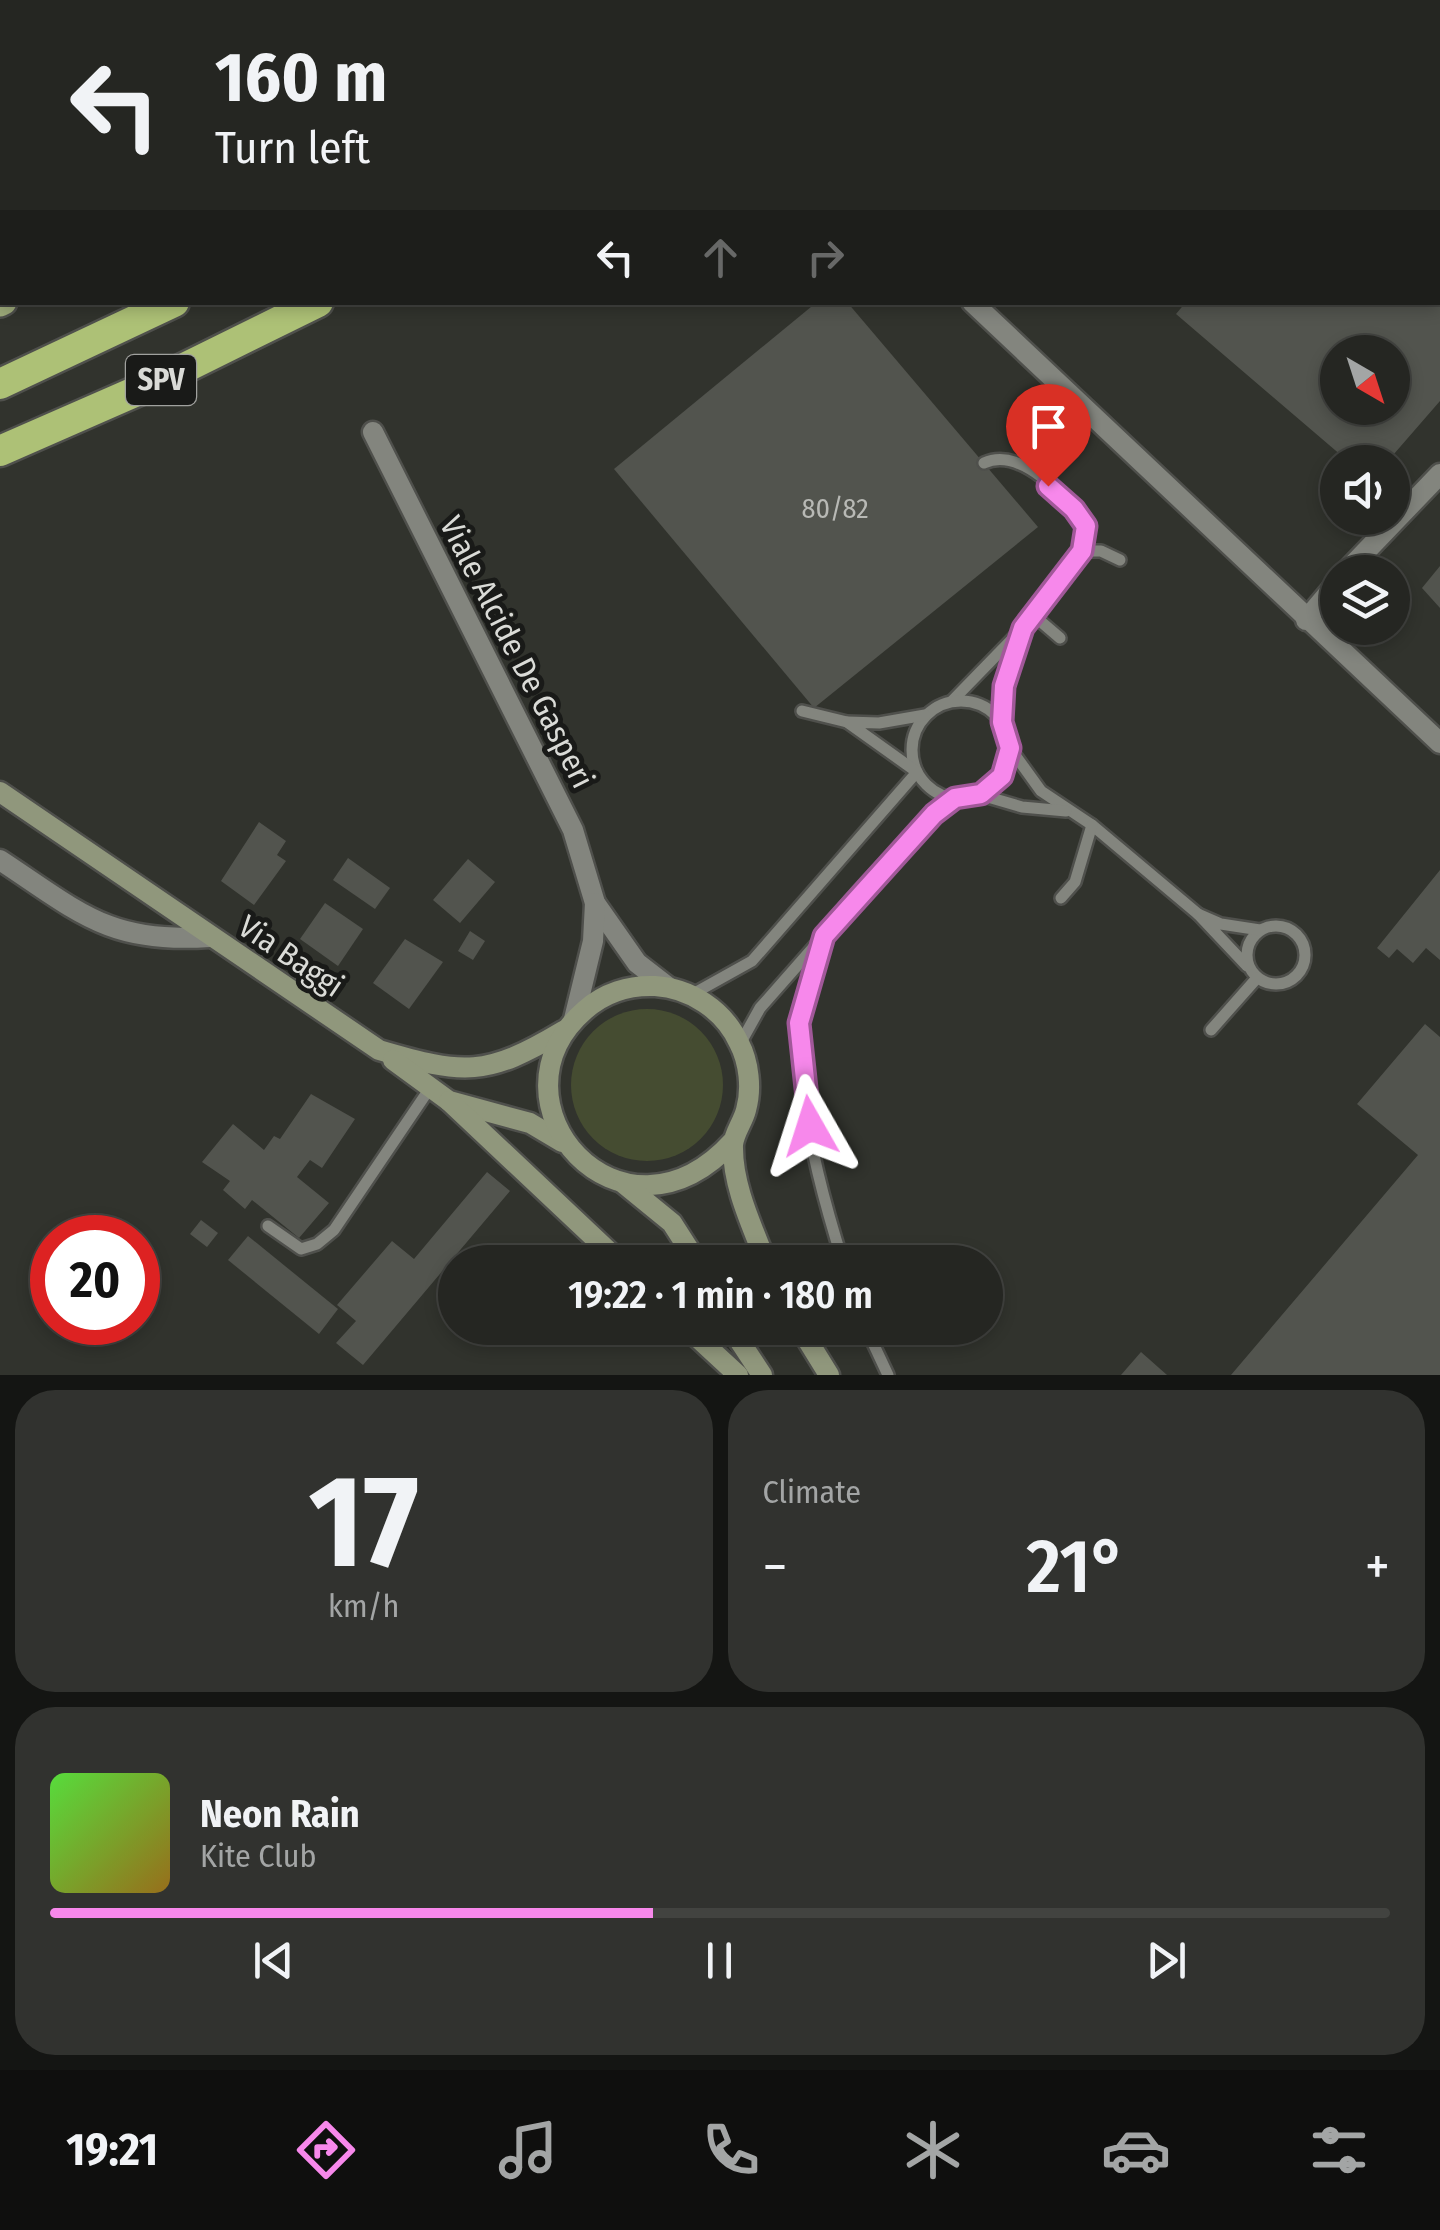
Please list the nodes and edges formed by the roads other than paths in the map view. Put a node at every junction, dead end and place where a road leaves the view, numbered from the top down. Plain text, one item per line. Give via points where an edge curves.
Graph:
1 (168, 305) edge
2 (312, 305) edge
3 (975, 305) edge
4 (0, 384) edge
5 (373, 432) dead end
6 (0, 452) edge
7 (984, 463) dead end
8 (1440, 474) edge
9 (1082, 551) junction
10 (1362, 555) edge
11 (1120, 560) dead end
12 (1320, 603) edge
13 (1032, 614) junction
14 (1306, 620) junction
15 (1023, 628) junction
16 (1060, 638) dead end
17 (952, 701) junction
18 (802, 711) dead end
19 (925, 714) junction
20 (847, 722) junction
21 (1002, 722) junction
22 (1440, 743) edge
23 (1010, 748) junction
24 (917, 772) junction
25 (3, 792) edge
26 (981, 794) junction
27 (955, 798) junction
28 (1066, 811) junction
29 (1092, 824) junction
30 (0, 860) edge
31 (1061, 898) dead end
32 (595, 904) junction
33 (1198, 914) junction
34 (1260, 930) junction
35 (824, 936) junction
36 (209, 937) junction
37 (1254, 974) junction
38 (668, 987) junction
39 (691, 994) junction
40 (570, 1025) junction
41 (1211, 1030) dead end
42 (740, 1044) junction
43 (379, 1050) junction
44 (430, 1088) junction
45 (448, 1101) junction
46 (733, 1140) junction
47 (568, 1146) junction
48 (623, 1183) junction
49 (268, 1226) dead end
50 (602, 1245) edge
51 (685, 1245) edge
52 (760, 1245) edge
53 (839, 1245) edge
54 (705, 1345) edge
55 (742, 1345) edge
56 (810, 1345) edge
57 (874, 1345) edge
58 (738, 1375) edge
59 (762, 1375) edge
60 (828, 1375) edge
61 (888, 1375) edge

1 - 4 highway, SPV
2 - 6 highway, SPV
3 - 14 street
5 - 32 street, Viale Alcide De Gasperi via 573,830
7 - 9 lane via 996,458 1022,464 1074,509 1086,526
8 - 10 street
9 - 11 lane
9 - 13 lane
12 - 14 street
13 - 15 lane
13 - 16 lane
14 - 22 street
15 - 17 lane
15 - 21 lane via 1004,686
17 - 19 lane
17 - 21 lane via 980,704
18 - 20 lane
19 - 20 lane
19 - 24 lane via 911,752
20 - 24 lane
21 - 23 lane
23 - 26 lane via 1002,776
23 - 28 lane via 1041,792
24 - 27 lane via 932,790
24 - 39 lane via 752,960
25 - 36 main road, Via Baggi
26 - 27 lane
26 - 28 lane
27 - 35 lane via 911,836
28 - 29 lane
29 - 31 lane via 1075,882
29 - 33 lane
30 - 36 street via 124,933 160,940
32 - 38 street, Viale Alcide De Gasperi via 637,963
32 - 40 street, Viale Alcide De Gasperi
33 - 34 lane
33 - 37 lane
34 - 37 lane via 1246,953
34 - 37 lane via 1289,929 1302,943 1304,960 1289,981 1272,984
35 - 42 lane via 760,1008
35 - 53 lane via 799,1023 810,1126
36 - 43 main road, Via Baggi
37 - 41 lane
38 - 39 main road, Viale Alcide De Gasperi
38 - 40 main road, Viale Alcide De Gasperi via 617,990
39 - 42 main road, Viale Alcide De Gasperi via 711,1007
40 - 43 main road, Via Baggi via 488,1068 442,1069
40 - 47 main road, Viale Alcide De Gasperi via 549,1076 549,1101
42 - 46 main road, Viale Alcide De Gasperi via 748,1093
43 - 44 main road
44 - 45 main road
44 - 49 lane via 334,1230 301,1249
45 - 47 main road via 530,1123
45 - 50 main road
46 - 48 main road via 685,1180
46 - 52 main road, Viale Alcide De Gasperi via 734,1171
47 - 48 main road via 593,1169
48 - 51 main road via 672,1224
54 - 58 main road
55 - 59 main road
56 - 60 main road
57 - 61 lane

